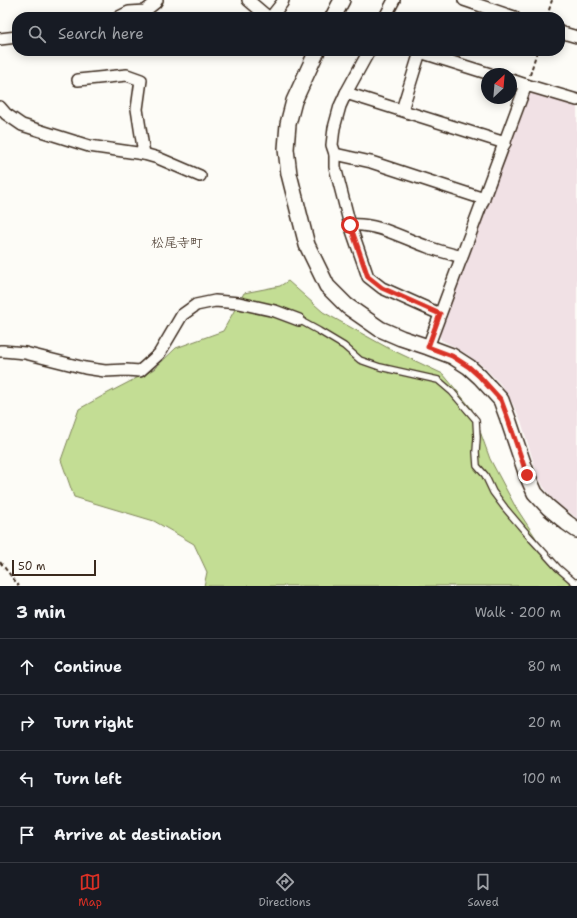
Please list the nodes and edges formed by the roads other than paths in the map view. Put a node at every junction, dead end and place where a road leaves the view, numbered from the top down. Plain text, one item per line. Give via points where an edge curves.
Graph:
1 (156, 0) edge
2 (248, 0) edge
3 (284, 0) edge
4 (342, 0) edge
5 (394, 0) edge
6 (464, 0) edge
7 (129, 12) edge
8 (262, 12) edge
9 (275, 12) edge
10 (336, 12) edge
11 (388, 12) edge
12 (499, 12) edge
13 (565, 33) edge
14 (577, 37) edge
15 (12, 38) edge
16 (0, 39) edge
17 (315, 56) edge
18 (365, 56) edge
19 (419, 56) edge
20 (433, 56) edge
21 (481, 71) edge
22 (78, 80) dead end
23 (517, 82) edge
24 (526, 85) junction
25 (346, 93) junction
26 (577, 100) edge
27 (0, 107) edge
28 (402, 110) junction
29 (505, 143) junction
30 (144, 154) junction
31 (334, 154) junction
32 (200, 176) dead end
33 (484, 199) junction
34 (350, 225) junction
35 (462, 257) junction
36 (440, 314) junction
37 (299, 320) joint
38 (428, 347) junction
39 (0, 351) edge
40 (577, 530) edge
41 (577, 582) edge

1 - 7 street via 145,11
2 - 8 street
3 - 9 street
4 - 10 street
5 - 11 street
6 - 12 street
13 - 14 street
15 - 16 street
17 - 38 street via 294,101 288,124 286,149 288,174 307,245 327,286 347,306 380,329
18 - 25 street
19 - 28 street
20 - 21 street
22 - 30 street via 127,75 141,80 137,109
23 - 24 street
24 - 26 street
24 - 29 street
25 - 28 street
25 - 31 street via 334,128
27 - 30 street via 22,125 89,146
28 - 29 street
29 - 33 street
30 - 32 street
31 - 33 street via 371,162
31 - 34 street
33 - 35 street
34 - 35 street via 359,224 382,229 429,248
34 - 36 street via 368,277 382,288
35 - 36 street
36 - 38 street
37 - 39 street via 275,311 238,303 215,301 196,305 182,315 159,354 140,371 105,371 25,353
37 - 41 lane via 344,346 360,360 386,369 438,380 452,392 476,420 477,466 485,475 493,492 558,568
38 - 40 street via 452,356 469,367 501,400 527,475 536,493 548,507

